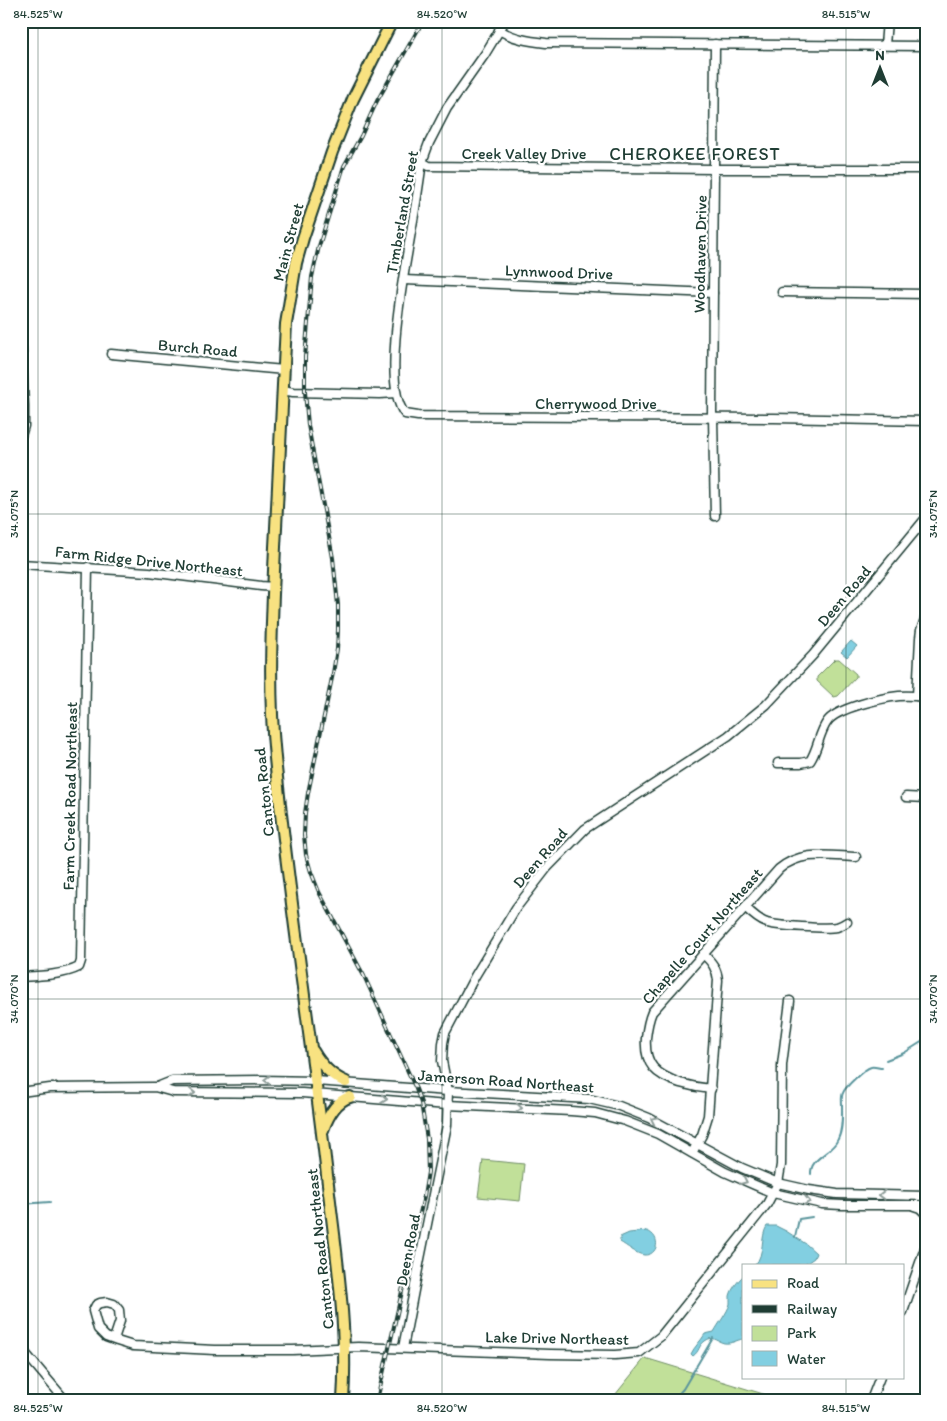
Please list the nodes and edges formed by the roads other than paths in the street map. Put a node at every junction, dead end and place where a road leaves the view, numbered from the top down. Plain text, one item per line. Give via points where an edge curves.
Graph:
1 (392, 21) edge
2 (505, 21) edge
3 (887, 21) edge
4 (499, 30) junction
5 (715, 44) junction
6 (885, 45) junction
7 (926, 46) edge
8 (422, 162) junction
9 (714, 169) junction
10 (926, 169) edge
11 (404, 280) junction
12 (713, 292) junction
13 (782, 292) dead end
14 (926, 294) edge
15 (21, 333) edge
16 (111, 354) dead end
17 (284, 370) junction
18 (283, 390) junction
19 (396, 393) junction
20 (418, 416) joint
21 (713, 418) junction
22 (926, 421) edge
23 (21, 436) edge
24 (278, 485) joint
25 (715, 516) dead end
26 (926, 518) edge
27 (21, 564) edge
28 (88, 567) junction
29 (274, 587) junction
30 (926, 616) edge
31 (917, 696) junction
32 (926, 697) edge
33 (778, 763) dead end
34 (906, 797) dead end
35 (926, 798) edge
36 (856, 857) dead end
37 (745, 907) junction
38 (847, 922) dead end
39 (703, 954) junction
40 (21, 977) edge
41 (790, 1001) dead end
42 (312, 1049) junction
43 (316, 1081) junction
44 (346, 1082) junction
45 (157, 1087) junction
46 (711, 1089) junction
47 (448, 1091) junction
48 (21, 1092) edge
49 (318, 1094) junction
50 (350, 1097) junction
51 (447, 1105) junction
52 (322, 1133) junction
53 (697, 1143) junction
54 (692, 1153) junction
55 (778, 1183) junction
56 (773, 1194) junction
57 (926, 1196) edge
58 (926, 1204) edge
59 (912, 1205) junction
60 (926, 1214) edge
61 (926, 1245) edge
62 (904, 1309) edge
63 (112, 1340) junction
64 (345, 1347) junction
65 (21, 1348) edge
66 (403, 1348) junction
67 (880, 1378) edge
68 (65, 1400) edge
69 (343, 1400) edge
70 (871, 1400) edge

1 - 17 main road, Main Street via 339,132 303,238 291,288
2 - 4 street, Timberland Street
3 - 6 street
4 - 5 street via 520,39 546,43
4 - 8 street, Timberland Street via 447,108
5 - 6 street
5 - 9 street, Woodhaven Drive
6 - 7 street
8 - 9 street, Creek Valley Drive via 429,166
8 - 11 street, Timberland Street
9 - 10 street, Creek Valley Drive
9 - 12 street, Woodhaven Drive
11 - 12 street, Lynnwood Drive
11 - 19 street, Timberland Street via 395,356
12 - 21 street, Woodhaven Drive
13 - 14 street
15 - 23 street via 24,406
16 - 17 street, Burch Road
17 - 18 main road, Main Street
18 - 19 street
18 - 24 main road, Main Street
19 - 20 street, Timberland Street via 405,414
20 - 21 street, Cherrywood Drive
21 - 22 street, Cherrywood Drive
21 - 25 street, Woodhaven Drive
24 - 29 main road, Canton Road
26 - 47 street, Deen Road via 812,656 766,705 728,736 584,829 546,868 516,908 445,1033 442,1061
27 - 28 street, Farm Ridge Drive Northeast
28 - 29 street, Farm Ridge Drive Northeast
28 - 40 street, Farm Creek Road Northeast via 81,961 74,970
29 - 42 main road, Canton Road via 270,669 272,713 286,857
30 - 31 street via 921,630
31 - 32 street
31 - 33 street via 883,699 841,711 826,723 810,761
34 - 35 street
36 - 37 street, Chapelle Court Northeast via 810,856 793,860 779,869
37 - 38 street via 760,919 776,924 830,928
37 - 39 street, Chapelle Court Northeast
39 - 46 street via 713,964 718,980
39 - 46 street, Chapelle Court Northeast via 652,1012 646,1046 648,1061 662,1076
41 - 55 street, Lake Drive Northeast via 782,1065
42 - 43 main road, Canton Road
42 - 44 main road via 326,1069
43 - 44 street, Jamerson Road Northeast
43 -> 45 street, Jamerson Road Northeast via 172,1081
43 - 49 main road, Canton Road
44 - 47 street, Jamerson Road Northeast
45 - 48 street, Jamerson Road Northeast via 50,1088
45 -> 49 street, Jamerson Road Northeast via 173,1092
46 - 53 street via 706,1126
47 - 51 street, Deen Road
53 -> 47 street, Jamerson Road Northeast via 650,1118 598,1101
49 - 50 street, Jamerson Road Northeast
49 - 52 main road, Canton Road Northeast
50 -> 51 street, Jamerson Road Northeast
50 - 52 main road via 332,1111
51 -> 54 street, Jamerson Road Northeast via 595,1113 646,1129
51 - 66 street, Deen Road via 447,1125
52 - 64 main road, Canton Road Northeast
53 - 54 street
53 - 55 street, Jamerson Road Northeast via 753,1174
54 -> 56 street, Jamerson Road Northeast
55 - 56 street, Lake Drive Northeast
57 -> 55 street, Jamerson Road Northeast via 837,1194
56 -> 59 street, Jamerson Road Northeast via 842,1206
56 - 66 street, Lake Drive Northeast via 661,1336 639,1353 550,1354
58 - 59 street, Jamerson Road Northeast
59 - 60 street
61 - 62 street
63 - 63 street via 120,1321 119,1310 114,1304 100,1303 94,1311 98,1329
63 - 64 street, Lake Drive Northeast via 133,1346 215,1350
64 - 66 street, Lake Drive Northeast
64 - 69 main road, Canton Road Northeast
65 - 68 street
67 - 70 street

